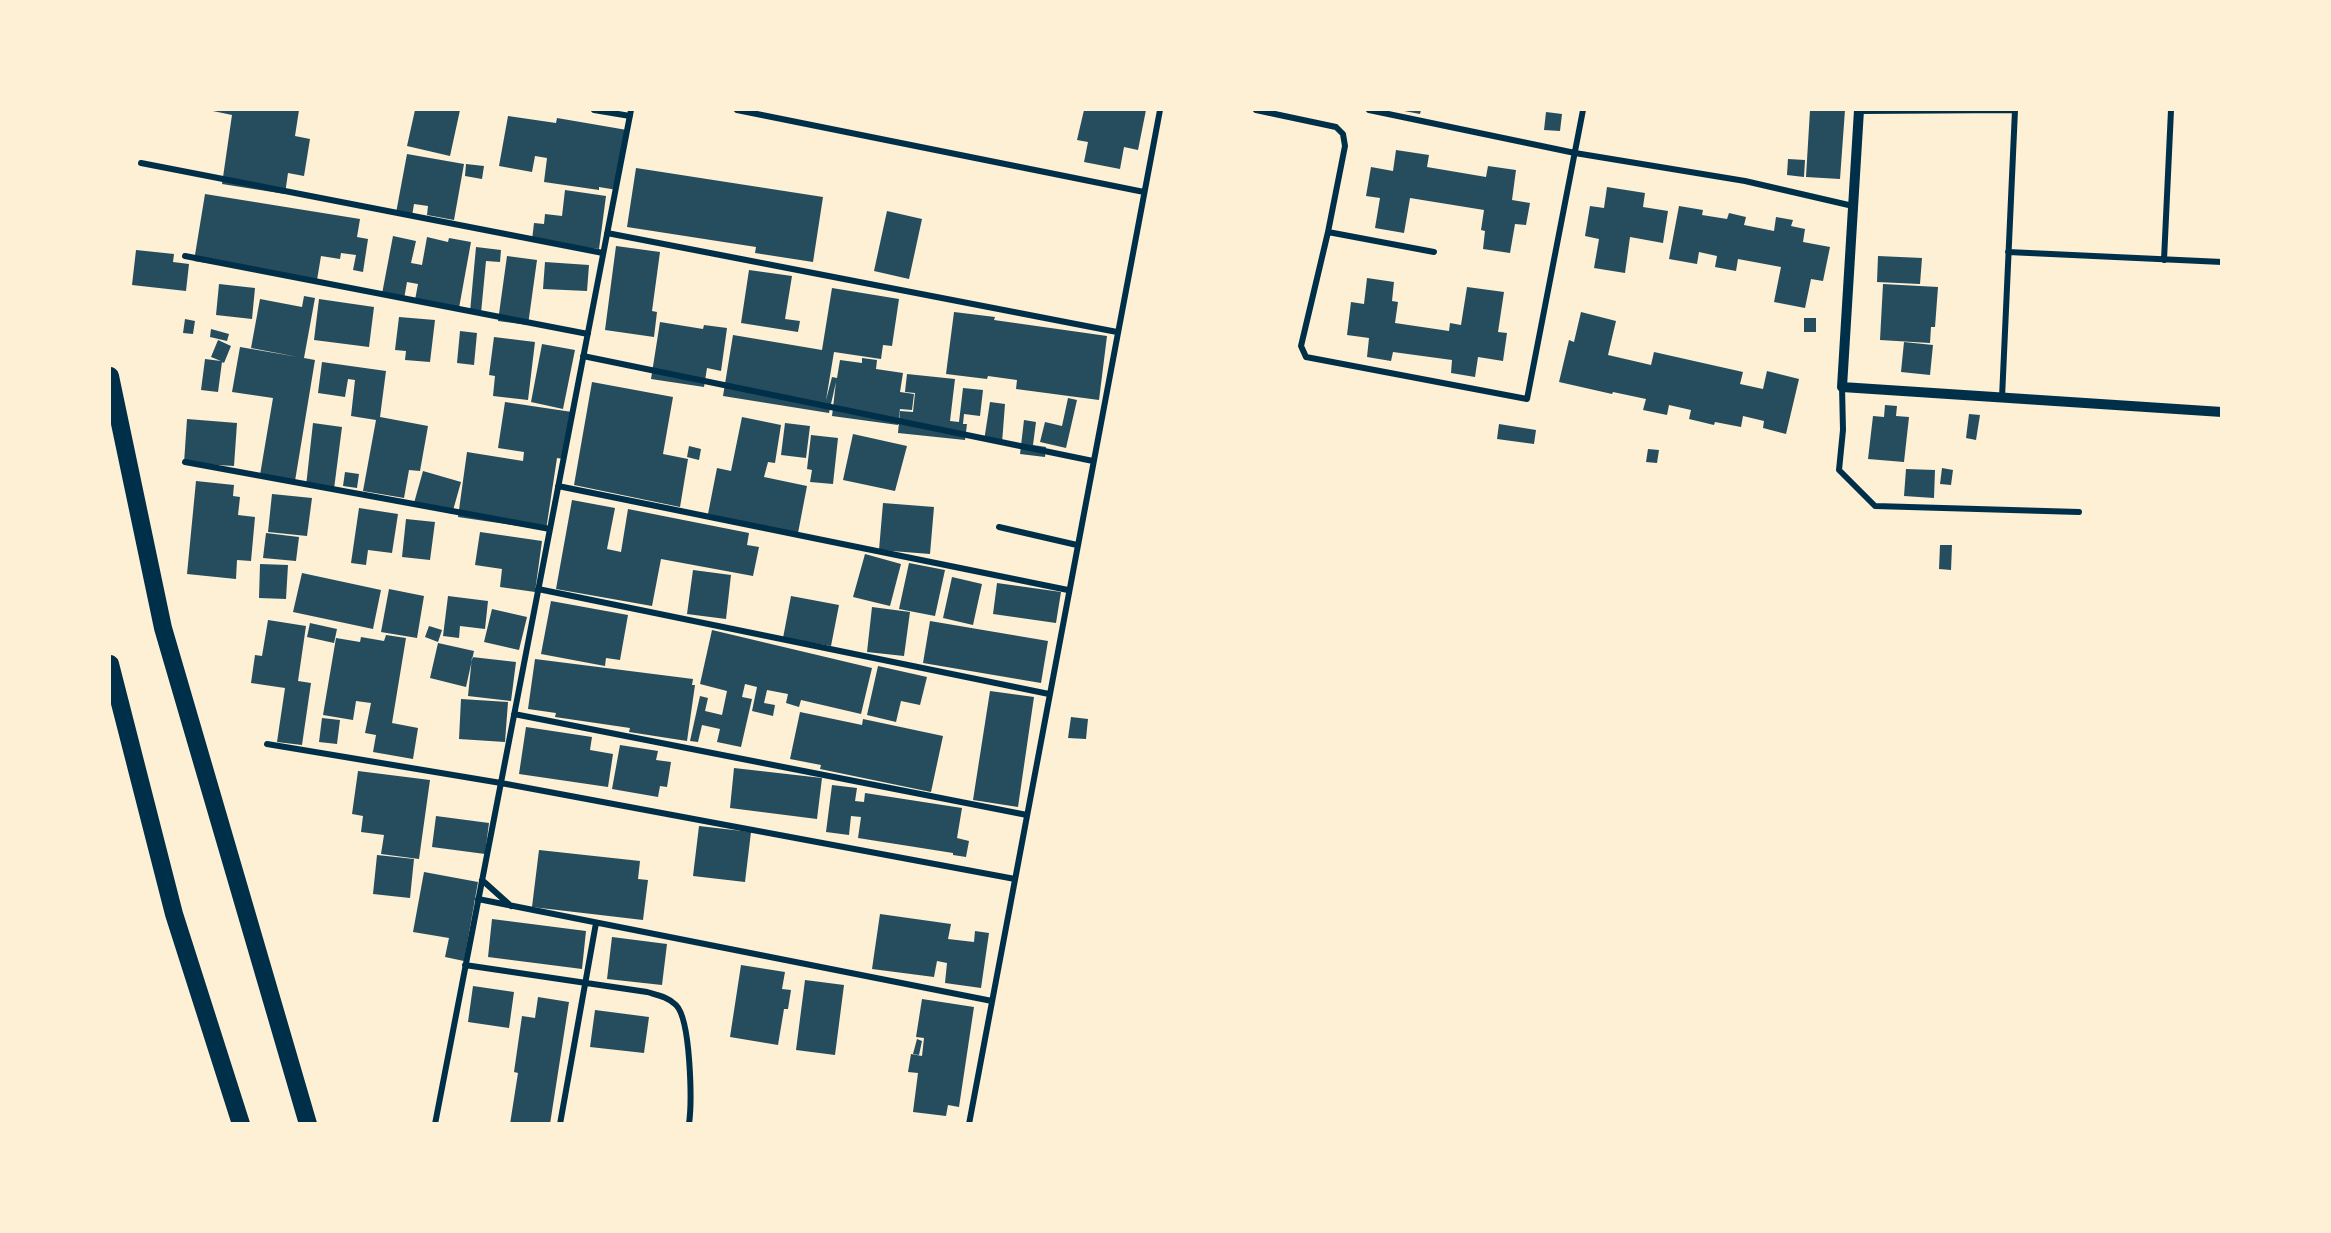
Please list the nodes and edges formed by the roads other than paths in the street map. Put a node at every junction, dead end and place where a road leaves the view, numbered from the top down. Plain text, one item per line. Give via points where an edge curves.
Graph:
1 (594, 110) edge
2 (736, 110) edge
3 (1160, 110) edge
4 (1256, 110) edge
5 (1369, 110) edge
6 (1583, 110) edge
7 (1859, 110) edge
8 (2015, 110) edge
9 (2171, 110) edge
10 (630, 113) edge
11 (1575, 153) junction
12 (141, 163) dead end
13 (1144, 192) junction
14 (1853, 206) junction
15 (1328, 232) junction
16 (607, 233) junction
17 (1434, 252) dead end
18 (2008, 252) junction
19 (603, 253) junction
20 (185, 256) dead end
21 (2164, 260) junction
22 (2222, 262) edge
23 (1117, 332) junction
24 (588, 334) junction
25 (583, 356) junction
26 (110, 376) edge
27 (1842, 387) junction
28 (2002, 398) junction
29 (2222, 412) edge
30 (1093, 461) junction
31 (185, 462) dead end
32 (558, 486) junction
33 (2079, 512) dead end
34 (999, 527) dead end
35 (550, 529) junction
36 (1077, 545) junction
37 (538, 589) junction
38 (1068, 590) junction
39 (110, 664) edge
40 (1049, 694) junction
41 (514, 714) junction
42 (267, 744) dead end
43 (501, 783) junction
44 (1027, 815) junction
45 (1015, 879) junction
46 (482, 880) junction
47 (478, 900) junction
48 (511, 906) junction
49 (596, 923) junction
50 (465, 965) junction
51 (585, 983) junction
52 (992, 1001) junction
53 (241, 1124) edge
54 (308, 1124) edge
55 (435, 1124) edge
56 (560, 1124) edge
57 (689, 1124) edge
58 (969, 1124) edge

1 - 10 street
2 - 13 street
3 - 13 street
4 - 15 street via 1336,127 1343,134 1345,146
5 - 11 street
6 - 11 street
7 - 8 street
7 - 14 street
8 - 18 street
9 - 21 street
10 - 16 street
11 - 14 street via 1744,181
11 - 15 street via 1527,399 1306,357 1301,346
12 - 19 street
13 - 23 street
14 - 27 street
15 - 17 street
16 - 19 street
16 - 23 street
18 - 21 street
18 - 28 street
19 - 24 street
20 - 24 street
21 - 22 street
23 - 30 street
24 - 25 street
25 - 30 street
25 - 32 street
26 - 54 highway via 163,628
27 - 28 street
27 - 33 street via 1839,470 1875,506
28 - 29 street
30 - 36 street
31 - 35 street
32 - 35 street
32 - 38 street
34 - 36 street
35 - 37 street
36 - 38 street
37 - 40 street
37 - 41 street
38 - 40 street
39 - 53 highway via 174,915
40 - 44 street
41 - 43 street
41 - 44 street
42 - 43 street
43 - 45 street
43 - 46 street
44 - 45 street
45 - 52 street
46 - 47 street
46 - 48 street
47 - 48 street
47 - 50 street
48 - 49 street
49 - 51 street
49 - 52 street
50 - 51 street
50 - 55 street
51 - 56 street
51 - 57 street via 647,992 668,998 678,1006 685,1024
52 - 58 street

